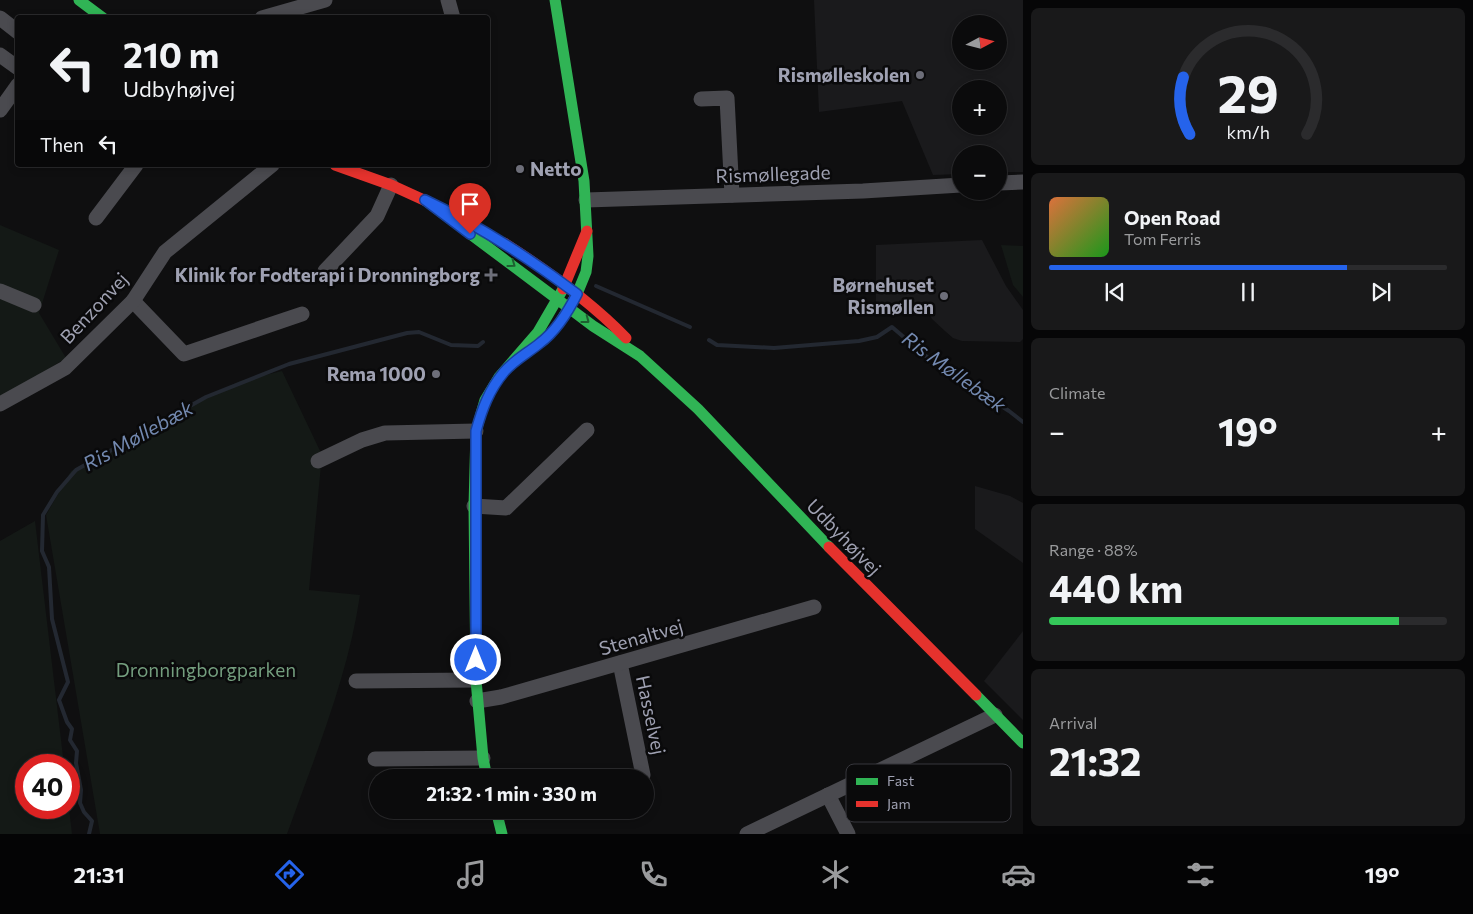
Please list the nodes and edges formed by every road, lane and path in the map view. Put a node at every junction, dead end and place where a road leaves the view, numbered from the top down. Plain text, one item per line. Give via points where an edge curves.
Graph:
1 (79, 0) edge
2 (325, 0) edge
3 (448, 0) edge
4 (555, 0) edge
5 (99, 15) edge
6 (272, 15) edge
7 (452, 15) edge
8 (0, 18) edge
9 (15, 30) edge
10 (0, 55) edge
11 (15, 66) edge
12 (15, 89) edge
13 (701, 99) dead end
14 (0, 110) edge
15 (134, 167) edge
16 (270, 167) edge
17 (342, 167) edge
18 (1023, 182) edge
19 (1007, 183) edge
20 (391, 185) junction
21 (952, 185) edge
22 (732, 196) junction
23 (425, 200) junction
24 (586, 200) junction
25 (96, 218) dead end
26 (587, 231) junction
27 (325, 272) dead end
28 (565, 285) junction
29 (0, 292) edge
30 (577, 294) junction
31 (558, 299) junction
32 (133, 301) junction
33 (34, 305) dead end
34 (569, 308) junction
35 (302, 314) dead end
36 (640, 356) junction
37 (512, 362) junction
38 (0, 404) edge
39 (587, 430) dead end
40 (476, 431) junction
41 (318, 460) dead end
42 (474, 506) junction
43 (814, 607) dead end
44 (620, 664) junction
45 (476, 680) junction
46 (356, 681) dead end
47 (477, 701) junction
48 (995, 715) junction
49 (1023, 743) edge
50 (482, 758) junction
51 (375, 759) dead end
52 (893, 764) edge
53 (485, 769) edge
54 (642, 769) edge
55 (846, 786) edge
56 (828, 795) junction
57 (498, 819) edge
58 (502, 834) edge
59 (747, 834) edge
60 (848, 834) edge

1 - 5 street
2 - 6 street
3 - 7 street
4 - 24 street
8 - 9 street
10 - 11 street
12 - 14 street
13 - 22 street via 727,98
15 - 25 street
16 - 32 street, Benzonvej via 165,252
17 - 20 street, Udbyhøjvej
18 - 19 street
20 - 23 street, Udbyhøjvej
20 - 27 street via 377,216
21 - 22 street, Rismøllegade
22 - 24 street, Rismøllegade
23 - 28 street, Udbyhøjvej via 477,226
23 -> 31 street, Udbyhøjvej
24 - 26 street
26 - 28 street
26 - 30 street via 586,272
28 - 30 street, Udbyhøjvej
28 - 31 street
29 - 33 street
30 - 34 street
30 - 36 street, Udbyhøjvej via 618,328
31 - 34 street, Udbyhøjvej
31 - 37 street via 538,332
32 - 35 street via 184,354
32 - 38 street, Benzonvej via 65,368
34 -> 36 street, Udbyhøjvej
34 - 37 street via 541,343
36 - 48 street, Udbyhøjvej via 698,409
37 - 40 street via 485,400
39 - 42 street via 506,508
40 - 41 street via 385,433
40 - 42 street
42 - 45 street
43 - 44 street, Stenaltvej
44 - 47 street, Stenaltvej
44 - 54 street, Hasselvej
45 - 46 street
45 - 47 street
47 - 50 street
48 - 49 street, Udbyhøjvej
48 - 52 street
50 - 51 street
50 - 53 street
55 - 56 street
56 - 59 street
56 - 60 street
57 - 58 street

